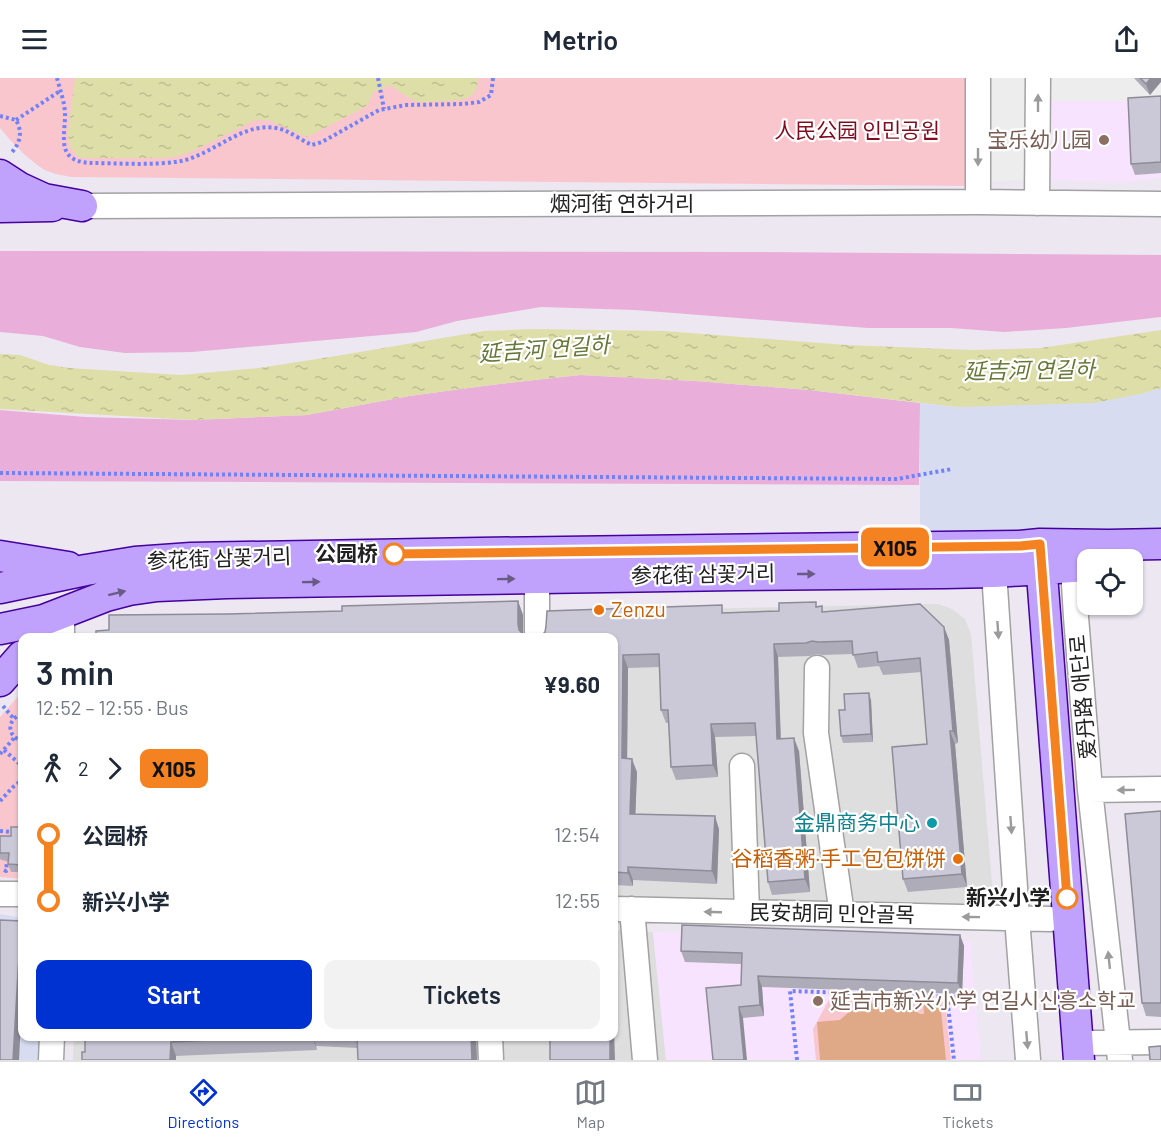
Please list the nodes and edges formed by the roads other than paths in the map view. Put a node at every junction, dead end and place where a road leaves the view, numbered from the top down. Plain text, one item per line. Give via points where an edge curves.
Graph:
1 (978, 78) edge
2 (1038, 78) edge
3 (5, 164) edge
4 (978, 202) junction
5 (1038, 203) junction
6 (1161, 204) edge
7 (82, 206) junction
8 (0, 207) edge
9 (1161, 544) edge
10 (0, 556) edge
11 (1023, 560) junction
12 (1161, 563) edge
13 (1143, 564) edge
14 (1077, 567) edge
15 (86, 570) junction
16 (537, 578) junction
17 (0, 588) edge
18 (1077, 604) edge
19 (62, 625) edge
20 (0, 629) edge
21 (48, 633) edge
22 (537, 633) edge
23 (18, 663) edge
24 (817, 668) dead end
25 (1, 694) edge
26 (742, 766) dead end
27 (1161, 789) edge
28 (1090, 790) junction
29 (0, 894) edge
30 (18, 894) edge
31 (623, 909) edge
32 (747, 912) junction
33 (842, 915) junction
34 (1017, 918) junction
35 (1050, 919) junction
36 (52, 1041) edge
37 (490, 1041) edge
38 (1161, 1042) edge
39 (1119, 1051) edge
40 (1072, 1054) edge
41 (51, 1060) edge
42 (491, 1060) edge
43 (645, 1060) edge
44 (1028, 1060) edge

1 -> 4 street
5 -> 2 street
3 - 7 main road via 20,188 44,199
4 - 5 street, 烟河街 연하거리
4 - 7 street, 烟河街 연하거리
5 - 6 street, 烟河街 연하거리
7 - 8 main road
9 - 11 main road, 参花街 삼꽃거리 via 1108,545
10 - 15 main road
11 - 14 main road, 参花街 삼꽃거리
11 - 15 main road, 参花街 삼꽃거리 via 439,553 191,558
16 -> 11 main road, 参花街 삼꽃거리
11 -> 34 street
11 - 35 main road
11 - 40 main road, 爱丹路 애단로
12 - 13 main road
15 - 17 main road, 参花街 삼꽃거리
19 -> 16 main road, 参花街 삼꽃거리 via 106,596 157,586
16 - 22 street
18 - 28 street, 爱丹路 애단로
19 - 20 main road, 参花街 삼꽃거리 via 44,620
19 - 21 main road
23 - 25 main road
24 - 33 street via 816,733
26 - 32 street
27 -> 28 street
39 -> 28 street, 爱丹路 애단로
29 - 30 street
32 -> 31 street, 民安胡同 민안골목
31 - 43 street
32 - 33 street, 民安胡同 민안골목
34 -> 33 street, 民安胡同 민안골목
34 - 35 street, 民安胡同 민안골목
34 -> 44 street
35 - 40 main road
36 - 41 street
37 - 42 street
38 - 39 street
39 - 40 street

